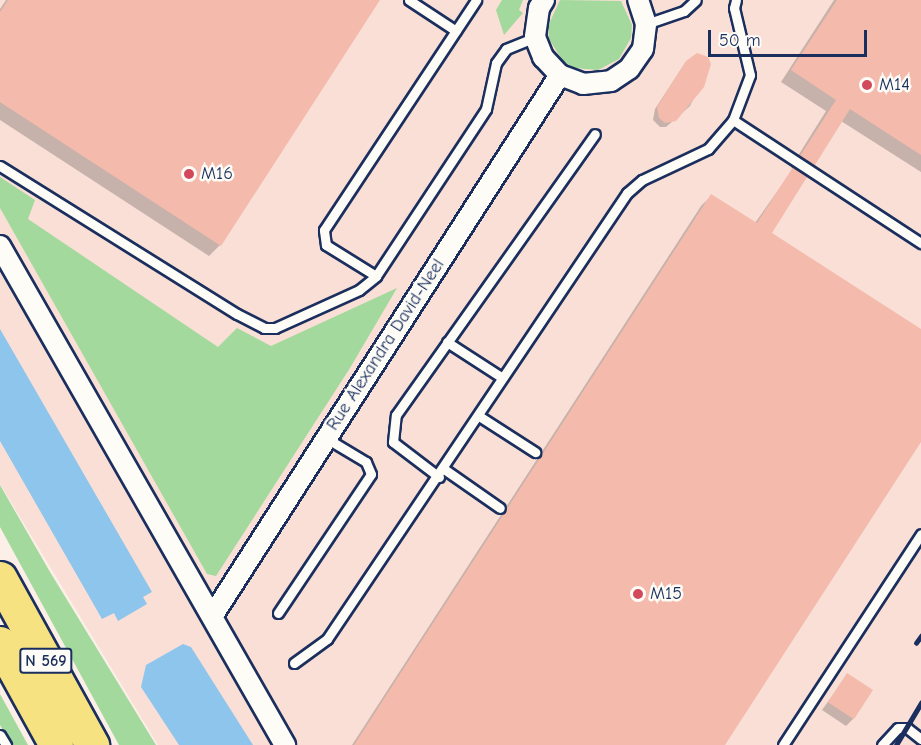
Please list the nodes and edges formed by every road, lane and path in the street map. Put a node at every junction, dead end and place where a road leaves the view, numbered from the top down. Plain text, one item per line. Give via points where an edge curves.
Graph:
1 (409, 0) edge
2 (476, 0) edge
3 (544, 0) edge
4 (638, 0) edge
5 (696, 0) edge
6 (736, 0) edge
7 (646, 24) junction
8 (456, 31) junction
9 (535, 37) junction
10 (560, 75) junction
11 (734, 120) junction
12 (595, 134) dead end
13 (0, 166) edge
14 (921, 243) edge
15 (0, 246) edge
16 (376, 276) junction
17 (447, 342) junction
18 (501, 377) junction
19 (479, 416) junction
20 (326, 438) junction
21 (535, 452) dead end
22 (441, 473) junction
23 (500, 508) dead end
24 (921, 534) edge
25 (0, 578) edge
26 (278, 613) dead end
27 (213, 615) junction
28 (0, 643) edge
29 (294, 663) dead end
30 (0, 735) edge
31 (921, 739) edge
32 (6, 745) edge
33 (56, 745) edge
34 (92, 745) edge
35 (285, 745) edge
36 (783, 745) edge
37 (882, 745) edge

1 - 8 lane
2 - 8 lane
3 - 9 street via 538,8
4 - 7 street
5 - 7 lane via 684,11
6 - 11 lane via 734,8 750,75
7 - 10 street via 643,49 629,69 611,81 583,84
8 - 16 lane via 324,230 326,245
9 - 10 street via 543,57
9 - 16 lane via 506,50 496,63 486,108
10 - 20 street, Rue Alexandra David-Neel
11 - 14 lane
11 - 18 lane via 708,149 642,180 627,193
12 - 17 lane
13 - 16 lane via 264,328 275,328 359,290
15 - 27 street
17 - 18 lane
17 - 22 lane via 396,415 393,442
18 - 19 lane
19 - 21 lane
19 - 22 lane
20 - 26 lane via 366,462 371,474
20 - 27 street, Rue Alexandra David-Neel
22 - 23 lane
22 - 29 lane via 327,639
24 - 36 lane
25 - 34 highway, N 569
27 - 35 street
28 - 33 highway, N 569
30 - 32 lane
31 - 37 lane via 907,728 898,728

